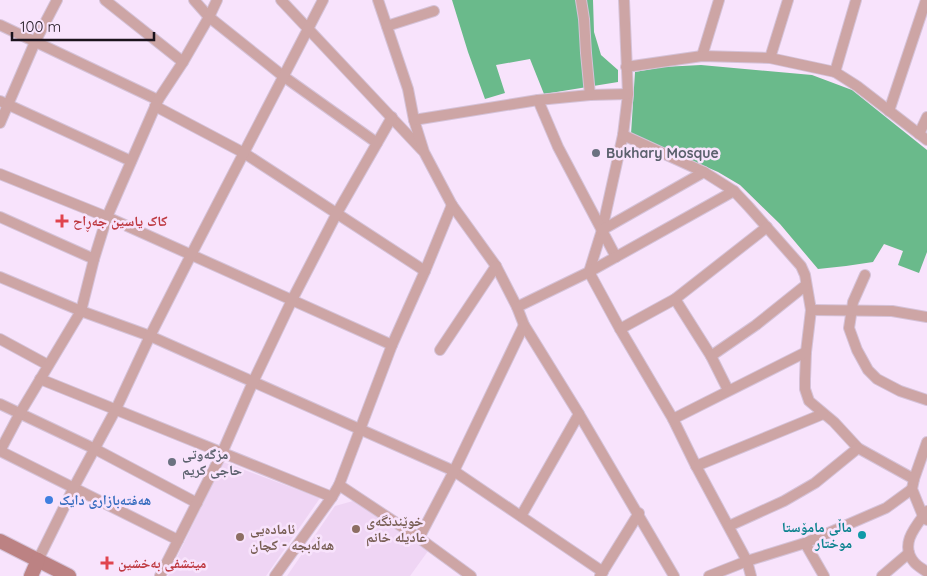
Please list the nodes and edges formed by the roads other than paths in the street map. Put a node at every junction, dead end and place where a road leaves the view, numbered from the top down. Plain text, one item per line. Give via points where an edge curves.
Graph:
1 (57, 0) edge
2 (105, 0) edge
3 (194, 0) edge
4 (217, 0) edge
5 (281, 0) edge
6 (323, 0) edge
7 (378, 0) edge
8 (581, 0) edge
9 (624, 0) edge
10 (719, 0) edge
11 (788, 0) edge
12 (856, 0) edge
13 (926, 0) edge
14 (434, 11) dead end
15 (208, 17) junction
16 (0, 25) edge
17 (388, 26) junction
18 (308, 28) junction
19 (35, 42) junction
20 (702, 56) junction
21 (770, 58) junction
22 (183, 62) junction
23 (626, 67) junction
24 (835, 72) junction
25 (283, 76) junction
26 (628, 94) junction
27 (590, 95) junction
28 (538, 100) junction
29 (4, 103) edge
30 (157, 103) junction
31 (888, 111) junction
32 (392, 117) junction
33 (927, 117) edge
34 (414, 120) junction
35 (0, 123) edge
36 (623, 135) junction
37 (923, 137) edge
38 (377, 143) junction
39 (424, 152) junction
40 (244, 153) junction
41 (131, 161) junction
42 (704, 172) junction
43 (0, 174) edge
44 (734, 191) junction
45 (452, 204) junction
46 (337, 213) junction
47 (0, 217) edge
48 (107, 217) junction
49 (767, 227) junction
50 (602, 230) junction
51 (191, 255) junction
52 (616, 257) junction
53 (94, 259) junction
54 (496, 266) junction
55 (425, 271) junction
56 (589, 272) junction
57 (865, 275) dead end
58 (0, 277) edge
59 (806, 285) junction
60 (675, 299) junction
61 (292, 300) junction
62 (517, 307) junction
63 (810, 310) junction
64 (81, 311) junction
65 (852, 311) junction
66 (927, 317) edge
67 (524, 325) junction
68 (620, 329) junction
69 (150, 336) junction
70 (0, 340) edge
71 (392, 345) junction
72 (440, 350) dead end
73 (806, 352) junction
74 (711, 356) junction
75 (48, 365) junction
76 (40, 379) junction
77 (253, 382) junction
78 (728, 390) junction
79 (927, 400) edge
80 (0, 404) edge
81 (116, 410) junction
82 (20, 413) junction
83 (579, 414) junction
84 (823, 414) junction
85 (673, 419) junction
86 (361, 430) junction
87 (927, 442) edge
88 (858, 448) junction
89 (95, 449) junction
90 (0, 451) edge
91 (222, 454) junction
92 (925, 454) edge
93 (696, 466) junction
94 (454, 471) junction
95 (914, 478) junction
96 (339, 485) junction
97 (74, 487) junction
98 (912, 489) junction
99 (332, 497) junction
100 (197, 503) junction
101 (639, 514) junction
102 (521, 516) junction
103 (926, 516) edge
104 (729, 526) junction
105 (419, 538) junction
106 (178, 540) junction
107 (0, 541) edge
108 (805, 543) junction
109 (912, 558) junction
110 (38, 560) junction
111 (747, 561) junction
112 (927, 572) edge
113 (602, 574) edge
114 (31, 576) edge
115 (69, 576) edge
116 (160, 576) edge
117 (275, 576) edge
118 (470, 576) edge
119 (674, 576) edge
120 (709, 576) edge
121 (751, 576) edge
122 (824, 576) edge
123 (882, 576) edge
124 (915, 576) edge

1 - 19 street
2 - 22 street
3 - 15 street
4 - 15 street
5 - 18 street
6 - 18 street
7 - 17 street
8 - 27 street
9 - 23 street
10 - 20 street
11 - 21 street
12 - 24 street
13 - 31 street
14 - 17 street
15 - 22 street
15 - 25 street
16 - 19 street
17 - 34 street via 408,88
18 - 25 street
18 - 32 street
19 - 29 street
19 - 30 street
20 - 21 street
20 - 23 street
21 - 24 street
22 - 30 street
23 - 26 street
24 - 31 street
25 - 38 street
25 - 40 street
26 - 27 street
26 - 36 street
27 - 28 street
28 - 34 street
28 - 50 street
29 - 35 street
29 - 41 street
30 - 40 street
30 - 41 street
31 - 37 street
32 - 38 street
32 - 39 street
33 - 37 street
34 - 39 street
36 - 42 street
36 - 50 street
38 - 46 street
39 - 45 street
40 - 46 street
40 - 51 street
41 - 48 street
42 - 44 street
42 - 50 street
43 - 48 street
44 - 49 street
44 - 52 street
45 - 54 street
45 - 55 street
46 - 55 street
46 - 61 street
47 - 53 street
48 - 51 street
48 - 53 street
49 - 59 street via 801,266
49 - 60 street
50 - 52 street
50 - 56 street
51 - 61 street
51 - 69 street
52 - 56 street
53 - 64 street
54 - 62 street
54 - 72 street
55 - 71 street
56 - 62 street
56 - 68 street
57 - 65 street
58 - 64 street
59 - 63 street
59 - 74 street
60 - 68 street
60 - 74 street
61 - 71 street
61 - 77 street
62 - 67 street
63 - 65 street
63 - 73 street
64 - 69 street
64 - 75 street
65 - 66 street
65 - 79 street via 850,328 868,370 892,387
67 - 83 street
67 - 94 street
68 - 85 street
69 - 77 street
69 - 81 street
70 - 75 street
71 - 86 street
73 - 78 street
73 - 84 street via 805,389 809,402
74 - 78 street
75 - 76 street
76 - 81 street
76 - 82 street
77 - 86 street
77 - 91 street
78 - 85 street
80 - 82 street
81 - 89 street
81 - 91 street
82 - 89 street
82 - 90 street
83 - 101 street
83 - 102 street
84 - 88 street
84 - 93 street
85 - 93 street
86 - 94 street
86 - 96 street
87 - 92 street
88 - 95 street
88 - 104 street via 815,483
89 - 97 street
89 - 100 street
90 - 97 street
91 - 99 street
91 - 100 street
92 - 95 street
93 - 104 street
94 - 102 street
94 - 105 street
95 - 98 street
96 - 99 street
96 - 105 street
97 - 106 street
97 - 110 street
98 - 103 street
98 - 108 street via 886,508
99 - 117 street
100 - 106 street
101 - 113 street
101 - 119 street
102 - 113 street
103 - 109 street via 910,534 907,544
104 - 111 street
105 - 118 street
106 - 116 street
107 - 110 main road
108 - 111 street
108 - 122 street
109 - 112 street
109 - 123 street
109 - 124 street
110 - 114 main road
110 - 115 main road
111 - 120 street
111 - 121 street

